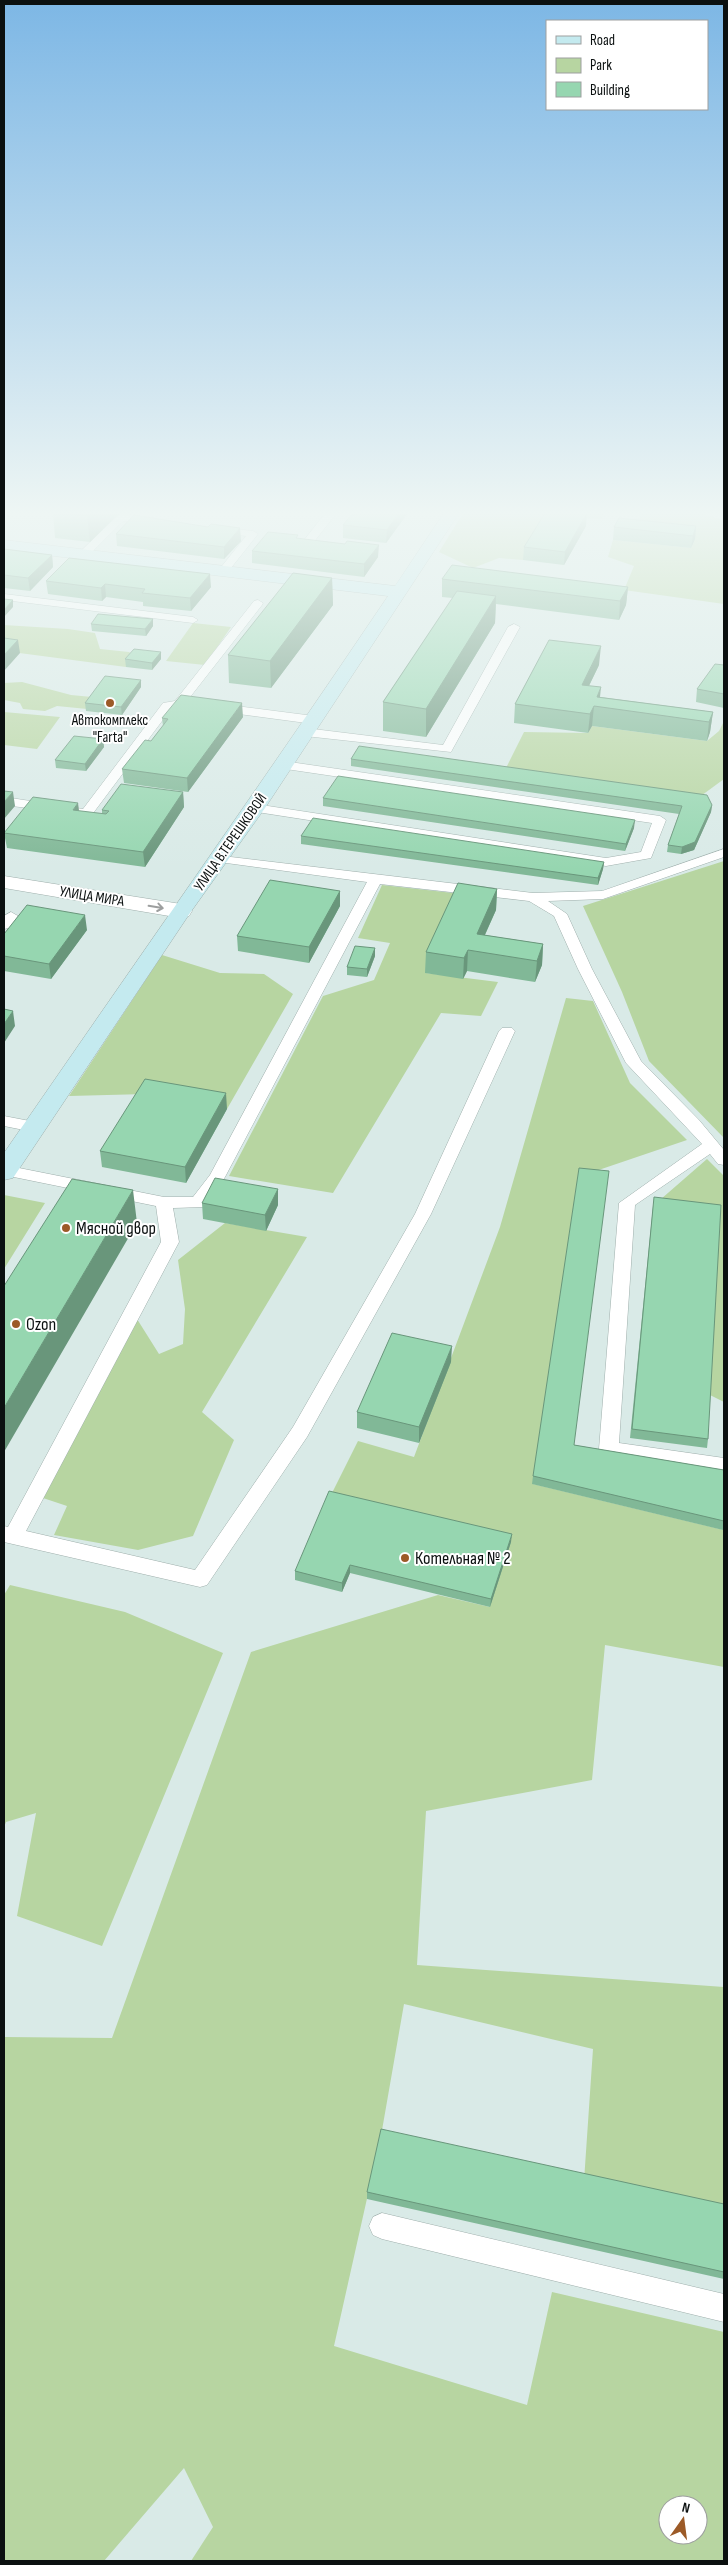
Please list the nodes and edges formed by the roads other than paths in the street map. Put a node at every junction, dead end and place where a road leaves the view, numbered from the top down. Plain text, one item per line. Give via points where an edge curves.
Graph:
1 (237, 630) edge
2 (375, 630) edge
3 (513, 630) edge
4 (179, 703) junction
5 (310, 726) junction
6 (283, 765) junction
7 (4, 801) edge
8 (255, 808) junction
9 (724, 853) edge
10 (219, 858) junction
11 (375, 880) junction
12 (4, 882) edge
13 (532, 897) junction
14 (181, 911) junction
15 (507, 1030) dead end
16 (4, 1121) edge
17 (34, 1127) junction
18 (710, 1146) junction
19 (724, 1160) edge
20 (4, 1171) edge
21 (164, 1202) junction
22 (724, 1465) edge
23 (8, 1535) edge
24 (382, 2226) dead end
25 (724, 2308) edge

1 - 4 lane
2 - 5 main road, УЛИЦА В.ТЕРЕШКОВОЙ
3 - 5 lane via 447,749
4 - 5 lane
4 - 7 lane via 167,706 86,813
5 - 6 main road, УЛИЦА В.ТЕРЕШКОВОЙ
6 - 8 main road, УЛИЦА В.ТЕРЕШКОВОЙ
6 - 8 lane via 660,820 646,855 606,862
8 - 10 main road, УЛИЦА В.ТЕРЕШКОВОЙ
9 - 13 lane via 604,895
10 - 11 lane
10 - 14 main road, УЛИЦА В.ТЕРЕШКОВОЙ
11 - 13 lane
11 - 21 lane via 217,1177 198,1204
12 -> 14 street, УЛИЦА МИРА
13 - 18 lane via 560,914 634,1063 693,1123
14 - 17 main road, УЛИЦА В.ТЕРЕШКОВОЙ
15 - 23 lane via 423,1214 300,1432 200,1579
16 - 17 lane
17 - 20 main road, УЛИЦА В.ТЕРЕШКОВОЙ
18 - 19 lane
18 - 22 lane via 627,1203 608,1449
20 - 21 lane
21 - 23 lane via 170,1242
24 - 25 lane

